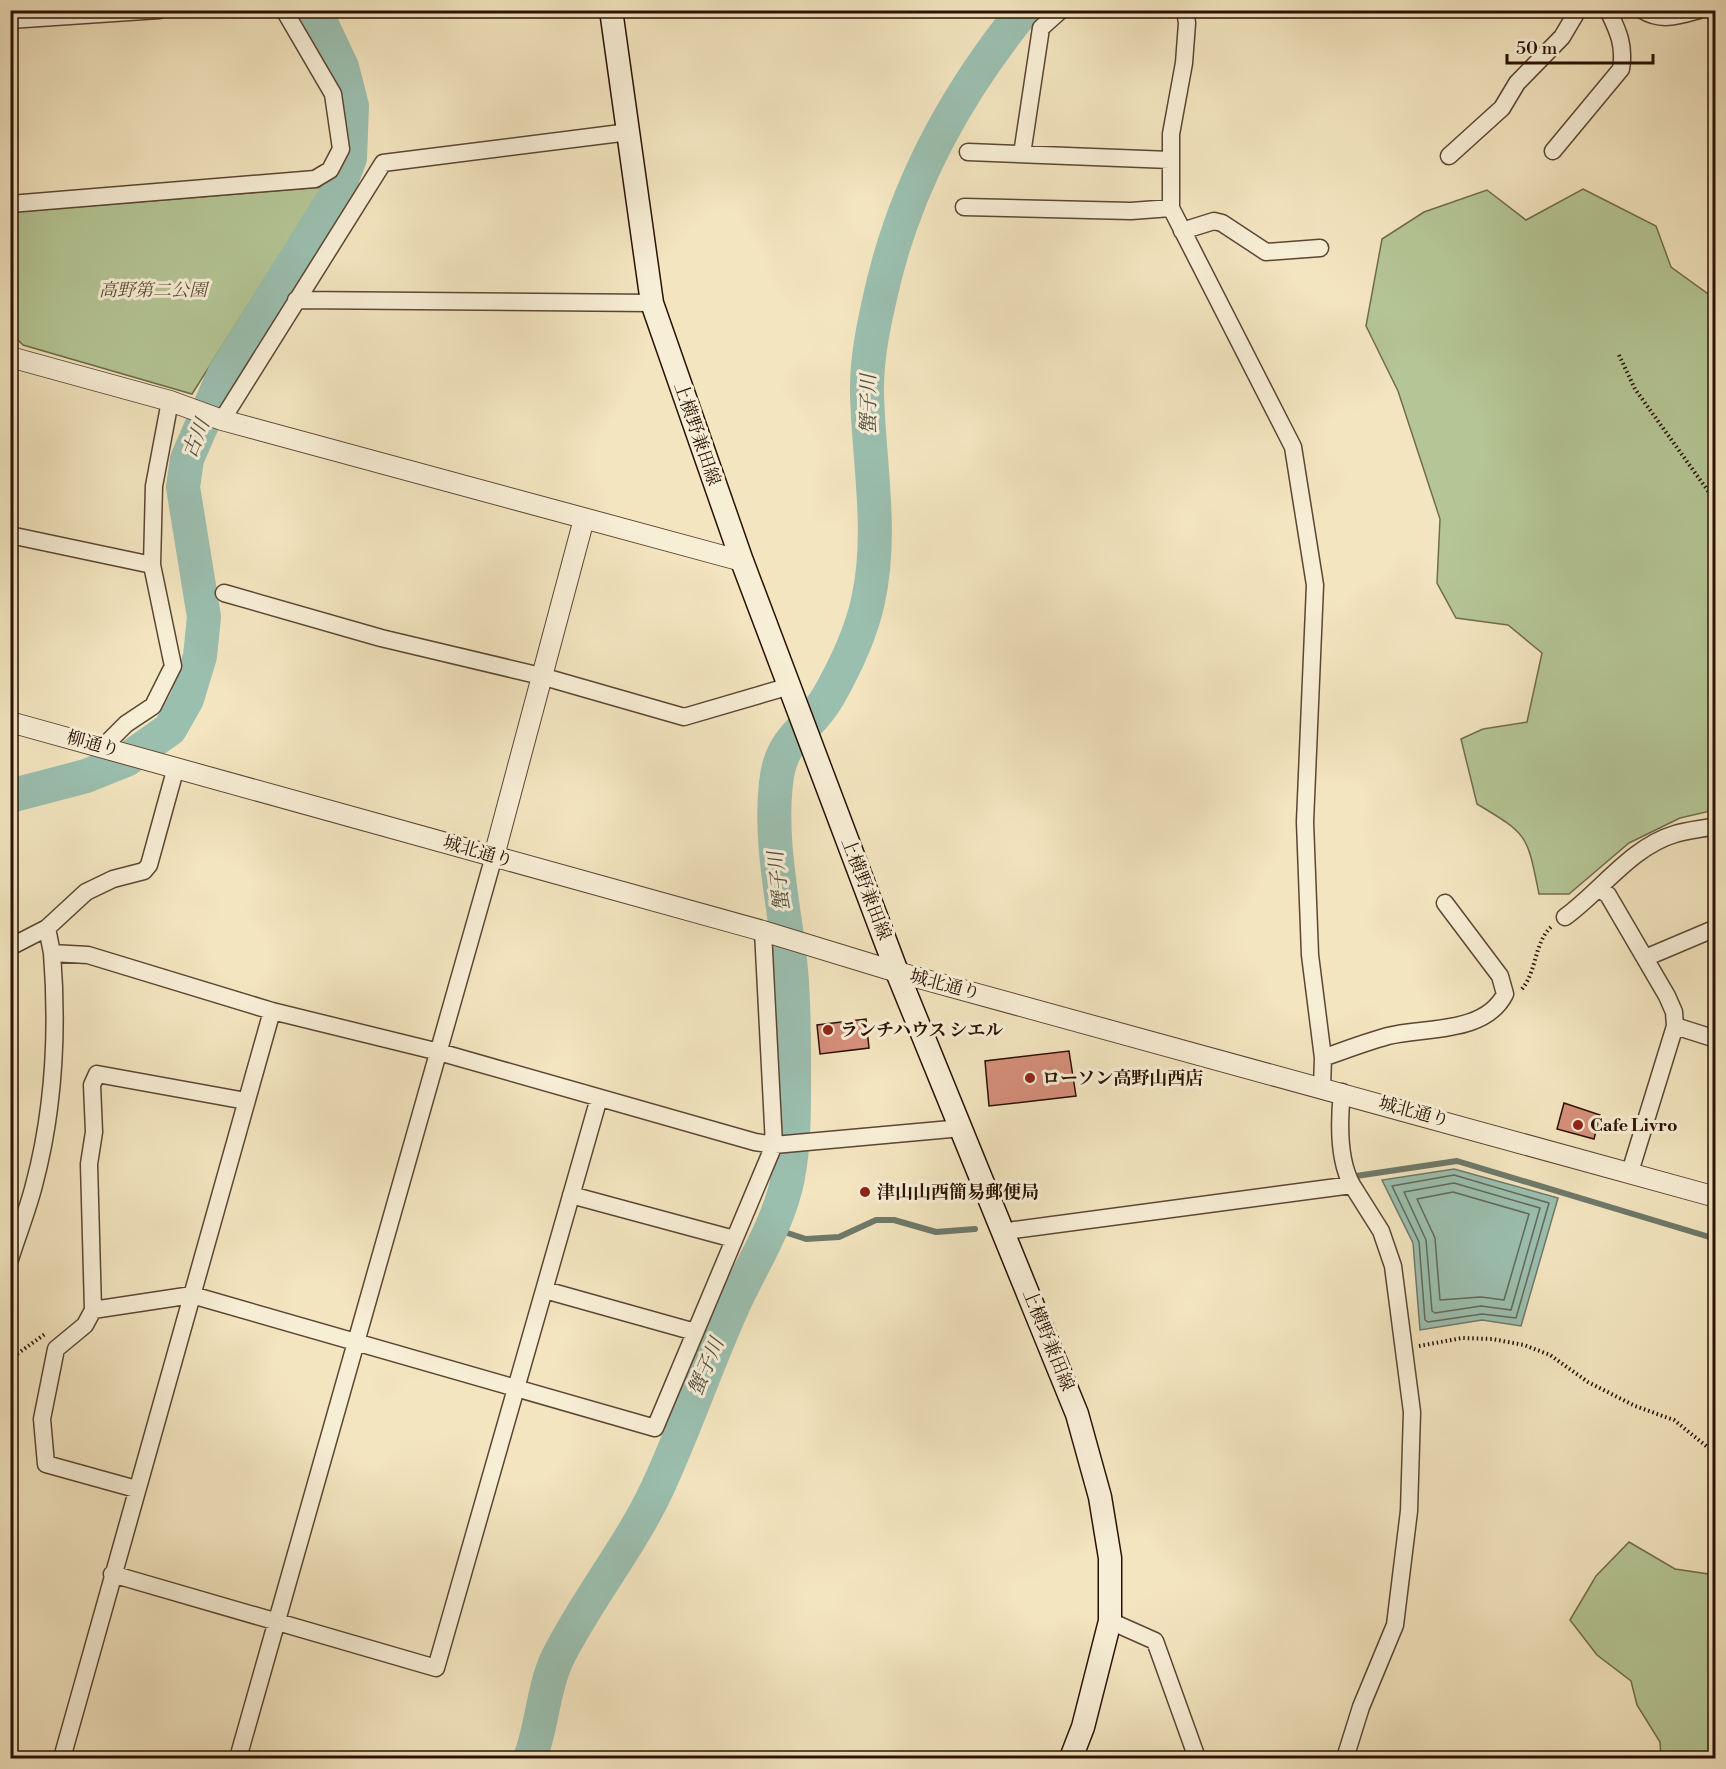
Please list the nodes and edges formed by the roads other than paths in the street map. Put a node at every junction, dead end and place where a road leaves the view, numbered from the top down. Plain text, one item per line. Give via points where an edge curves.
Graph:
1 (159, 10) edge
2 (284, 10) edge
3 (611, 10) edge
4 (1061, 10) edge
5 (1185, 10) edge
6 (1578, 10) edge
7 (1608, 10) edge
8 (1642, 10) edge
9 (1699, 10) edge
10 (10, 20) edge
11 (629, 132) junction
12 (1553, 151) dead end
13 (968, 152) dead end
14 (1022, 153) junction
15 (1449, 156) dead end
16 (1170, 160) junction
17 (10, 204) edge
18 (964, 207) dead end
19 (1171, 208) junction
20 (1182, 231) junction
21 (1320, 248) dead end
22 (296, 300) junction
23 (652, 303) junction
24 (10, 357) edge
25 (170, 401) junction
26 (222, 420) junction
27 (584, 519) junction
28 (10, 535) edge
29 (742, 561) junction
30 (152, 565) junction
31 (224, 593) dead end
32 (541, 676) junction
33 (790, 686) junction
34 (10, 722) edge
35 (105, 748) junction
36 (172, 765) junction
37 (1716, 826) edge
38 (494, 856) junction
39 (1600, 889) junction
40 (1445, 903) dead end
41 (1565, 917) road end
42 (47, 928) junction
43 (1716, 928) edge
44 (767, 932) junction
45 (10, 947) edge
46 (52, 953) junction
47 (1645, 958) junction
48 (897, 972) junction
49 (272, 1011) junction
50 (1675, 1026) junction
51 (1716, 1039) edge
52 (439, 1052) junction
53 (1323, 1058) junction
54 (1322, 1087) junction
55 (1341, 1092) junction
56 (599, 1098) junction
57 (246, 1101) junction
58 (962, 1128) junction
59 (774, 1145) junction
60 (1630, 1172) junction
61 (1352, 1185) junction
62 (572, 1196) junction
63 (1716, 1197) edge
64 (1005, 1233) junction
65 (734, 1239) junction
66 (10, 1258) edge
67 (544, 1290) junction
68 (192, 1294) junction
69 (93, 1310) junction
70 (695, 1332) junction
71 (356, 1342) junction
72 (516, 1389) junction
73 (136, 1489) junction
74 (112, 1574) junction
75 (1110, 1621) junction
76 (276, 1623) junction
77 (62, 1758) edge
78 (238, 1758) edge
79 (1071, 1758) edge
80 (1197, 1758) edge
81 (1346, 1758) edge

1 - 10 street
2 - 17 street via 333,94 341,148 330,170 315,179
3 - 11 main road, 上横野兼田線
4 - 14 street via 1041,28
5 - 16 street via 1184,63
6 - 15 street via 1562,37 1517,83 1502,108
7 - 12 street via 1621,38 1621,69
8 - 9 street via 1653,17 1670,18
11 - 22 street via 383,163
11 - 23 main road, 上横野兼田線
13 - 14 street
14 - 16 street
16 - 19 street
18 - 19 street via 1131,211
19 - 20 street
20 - 21 street via 1214,221 1266,252
20 - 53 street via 1293,447 1314,585 1305,822 1310,956
22 - 23 street
22 - 26 street
23 - 29 main road, 上横野兼田線
24 - 25 street
25 - 26 street
25 - 30 street via 154,486
26 - 27 street
27 - 29 street
27 - 32 street
28 - 30 street
29 - 33 main road, 上横野兼田線
30 - 35 street via 174,666 153,706 126,724
31 - 32 street via 381,638
32 - 33 street via 684,717
32 - 38 street
33 - 48 main road, 上横野兼田線
34 - 35 street, 柳通り
35 - 36 street, 柳通り
36 - 38 street, 城北通り
36 - 42 street via 149,865 144,871 113,879 86,892
37 - 39 street via 1673,835 1650,847 1627,862
38 - 44 street, 城北通り
38 - 52 street
39 - 41 street
39 - 47 street
40 - 53 street via 1500,975 1505,994 1499,1006 1460,1025 1392,1035
42 - 45 street
42 - 46 street
43 - 47 street
44 - 48 street, 城北通り
44 - 59 street
46 - 49 street via 88,955
46 - 66 street via 56,1015 43,1144 34,1187
47 - 50 street via 1667,996
48 - 54 street, 城北通り
48 - 58 main road, 上横野兼田線
49 - 52 street
49 - 57 street
50 - 51 street
50 - 60 street
52 - 56 street
52 - 71 street
53 - 54 street
54 - 55 street, 城北通り
55 - 60 street, 城北通り
55 - 61 street via 1344,1166
56 - 59 street
56 - 62 street
57 - 68 street
57 - 69 street via 98,1074 92,1084 94,1132 89,1164
58 - 59 street
58 - 64 main road, 上横野兼田線
59 - 65 street
60 - 63 street, 城北通り
61 - 64 street
61 - 81 street via 1389,1249 1412,1412 1410,1511 1395,1625 1361,1707
62 - 65 street
62 - 67 street
64 - 75 main road, 上横野兼田線 via 1080,1424 1100,1497 1110,1558
65 - 70 street
67 - 70 street
67 - 72 street
68 - 69 street
68 - 71 street
68 - 73 street
69 - 73 street via 85,1325 56,1349 42,1419 46,1464
70 - 72 street via 655,1428
71 - 72 street
71 - 76 street
72 - 76 street via 436,1668
73 - 74 street
74 - 76 street
74 - 77 street
75 - 79 main road, 上横野兼田線 via 1083,1727
75 - 80 street via 1155,1641
76 - 78 street

